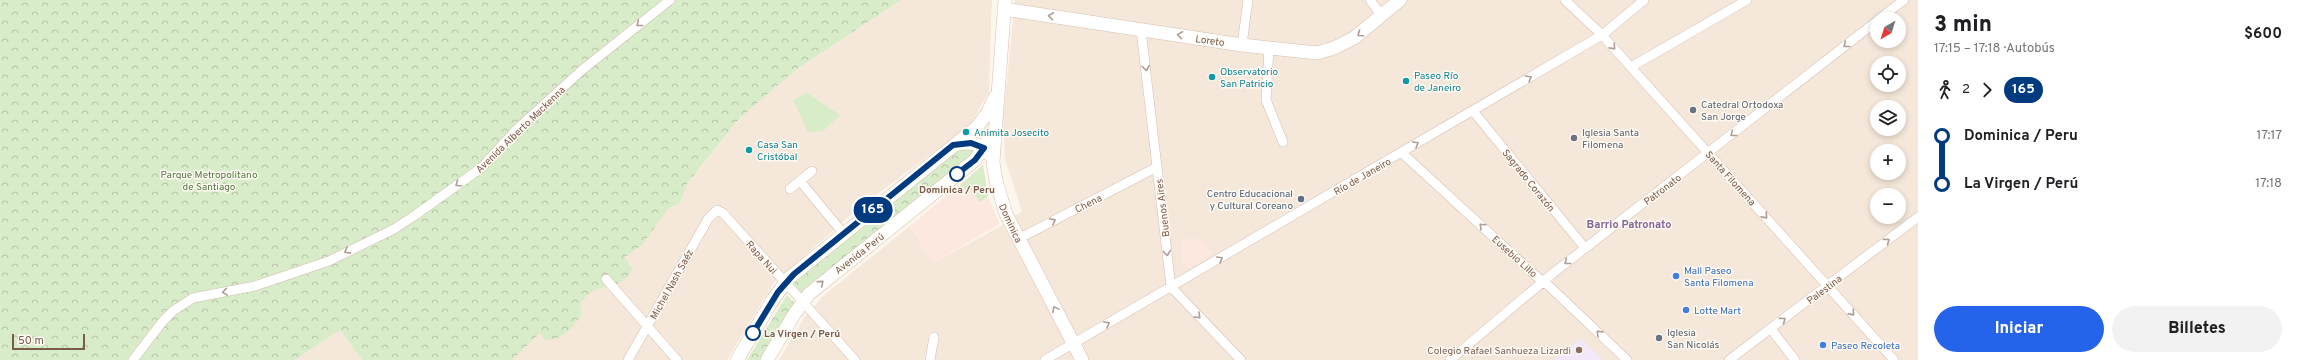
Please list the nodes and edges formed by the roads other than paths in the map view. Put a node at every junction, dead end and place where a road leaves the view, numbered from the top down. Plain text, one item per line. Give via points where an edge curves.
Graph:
1 (670, 0) edge
2 (1248, 0) edge
3 (1370, 0) edge
4 (1400, 0) edge
5 (1565, 0) edge
6 (1644, 0) edge
7 (1746, 0) edge
8 (1904, 0) edge
9 (1004, 5) edge
10 (1888, 12) edge
11 (1382, 16) junction
12 (1870, 26) edge
13 (1141, 30) junction
14 (1602, 35) junction
15 (1242, 45) junction
16 (1269, 48) junction
17 (1631, 67) junction
18 (997, 90) junction
19 (1473, 111) junction
20 (996, 125) junction
21 (1283, 142) dead end
22 (953, 145) junction
23 (984, 148) junction
24 (1402, 153) junction
25 (1709, 153) junction
26 (993, 162) junction
27 (1157, 167) junction
28 (812, 171) dead end
29 (800, 181) junction
30 (790, 189) dead end
31 (717, 210) joint
32 (1918, 217) edge
33 (843, 233) junction
34 (1018, 239) junction
35 (1585, 248) junction
36 (606, 279) dead end
37 (1543, 281) junction
38 (785, 283) junction
39 (1828, 286) junction
40 (1171, 287) junction
41 (802, 302) junction
42 (647, 327) junction
43 (1771, 329) junction
44 (934, 337) dead end
45 (1073, 343) junction
46 (133, 360) edge
47 (628, 360) edge
48 (677, 360) edge
49 (737, 360) edge
50 (767, 360) edge
51 (855, 360) edge
52 (930, 360) edge
53 (1045, 360) edge
54 (1082, 360) edge
55 (1241, 360) edge
56 (1450, 360) edge
57 (1627, 360) edge
58 (1729, 360) edge
59 (1795, 360) edge
60 (1894, 360) edge

1 -> 46 street, Avenida Alberto Mackenna via 582,70 518,129 481,168 414,216 394,229 329,261 255,286 193,298 163,321
2 - 15 street
3 - 11 street
4 - 11 main road, Loreto
5 - 14 street, Santa Filomena
6 - 14 street, Río de Janeiro
7 - 17 street
8 - 10 street, Patronato
13 -> 9 main road, Loreto
9 - 18 main road, Dominica
11 -> 16 main road, Loreto via 1354,38 1324,52 1308,53
12 -> 25 street, Patronato
15 -> 13 main road, Loreto
13 -> 27 street, Buenos Aires
14 -> 17 street, Santa Filomena
19 -> 14 street, Río de Janeiro
15 - 16 main road, Loreto
16 - 21 street via 1266,100
17 - 25 street, Santa Filomena
18 - 20 main road, Dominica
18 - 22 main road via 982,122
24 -> 19 street, Río de Janeiro
19 - 35 street, Sagrado Corazón
20 - 23 main road, Avenida Perú
20 - 26 main road, Dominica
22 - 23 main road via 971,143
22 - 33 main road
23 - 26 main road
41 -> 23 main road, Avenida Perú via 818,285 975,160
37 -> 24 street, Eusebio Lillo
40 -> 24 street, Río de Janeiro
25 - 35 street, Patronato
25 -> 39 street, Santa Filomena
26 - 34 main road, Dominica via 1001,201
34 -> 27 street, Chena
27 -> 40 street, Buenos Aires
28 - 29 street
29 - 30 street
29 - 33 street
31 - 38 street, Rapa Nui via 723,213
31 - 42 street, Michel Nash Saéz via 708,219
39 -> 32 street, Palestina
33 - 38 main road
45 -> 34 main road, Dominica
35 -> 37 street, Patronato
36 - 42 street
37 - 56 street, Patronato
57 -> 37 street, Eusebio Lillo
38 - 41 street, Rapa Nui
38 - 49 main road
43 -> 39 street, Palestina
39 -> 60 street, Santa Filomena
45 -> 40 street, Río de Janeiro
40 -> 55 street
41 - 50 main road, Avenida Perú
41 - 51 street, Rapa Nui
42 - 47 street, Michel Nash Saéz
42 - 48 street
43 - 58 street, Palestina
43 - 59 street
44 - 52 street
45 - 53 street, Río de Janeiro
45 - 54 main road, Dominica

